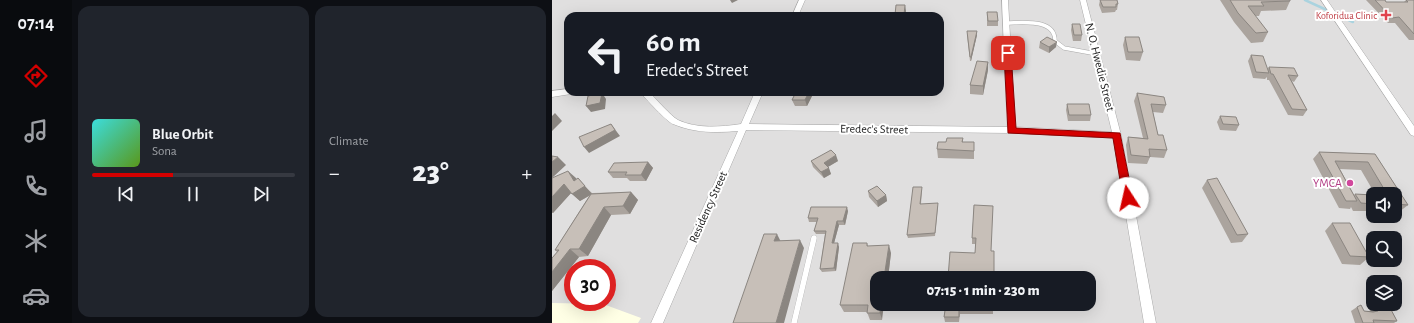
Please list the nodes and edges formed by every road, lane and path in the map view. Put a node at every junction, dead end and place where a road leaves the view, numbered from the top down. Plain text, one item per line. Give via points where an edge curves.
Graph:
1 (802, 0) edge
2 (1005, 0) edge
3 (1083, 0) edge
4 (1324, 0) edge
5 (797, 12) edge
6 (1006, 23) junction
7 (1097, 54) junction
8 (564, 92) edge
9 (552, 94) edge
10 (648, 96) edge
11 (757, 96) edge
12 (743, 127) junction
13 (1011, 130) junction
14 (1414, 132) edge
15 (1117, 135) junction
16 (814, 238) dead end
17 (657, 323) edge
18 (794, 323) edge
19 (1150, 323) edge

1 - 5 street
2 - 6 street
3 - 7 street, N. O. Hwedie Street
4 - 14 street
6 - 7 lane via 1040,24 1050,27 1055,33 1055,41 1064,48
6 - 13 street
7 - 15 street, N. O. Hwedie Street
8 - 9 street
10 - 12 street, Eredec's Street via 676,122 717,130
11 - 12 street, Residency Street
12 - 13 street, Eredec's Street
12 - 17 street, Residency Street
13 - 15 street, Eredec's Street
15 - 19 street, N. O. Hwedie Street
16 - 18 lane

